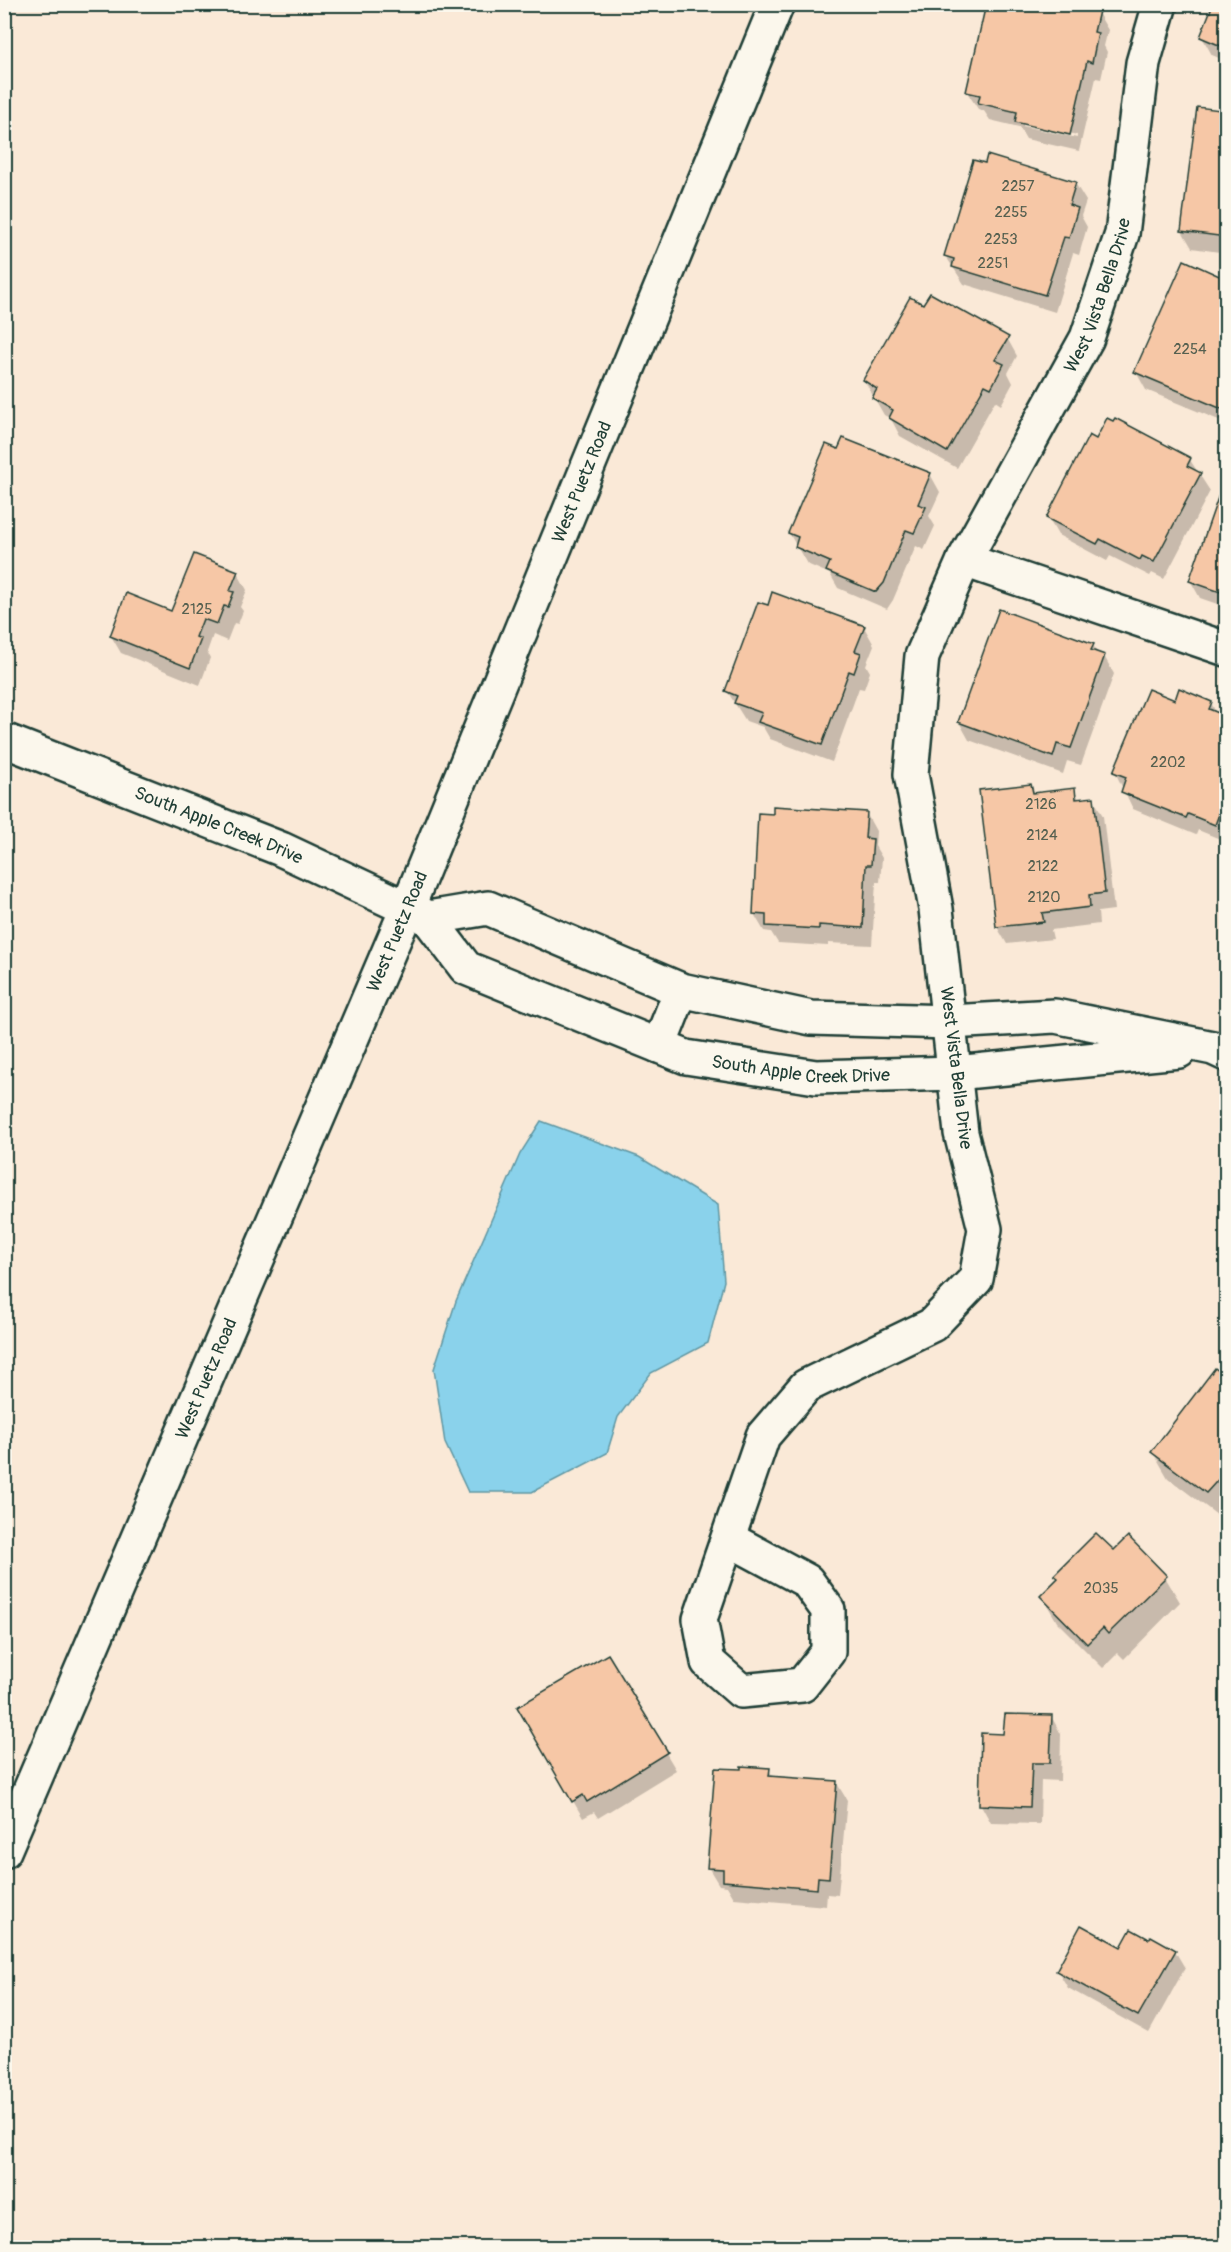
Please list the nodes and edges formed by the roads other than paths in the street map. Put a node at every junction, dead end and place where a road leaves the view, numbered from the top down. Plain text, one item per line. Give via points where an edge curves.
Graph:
1 (777, 4) edge
2 (1160, 4) edge
3 (964, 560) junction
4 (1227, 649) edge
5 (4, 740) edge
6 (418, 913) junction
7 (681, 990) junction
8 (950, 1022) junction
9 (659, 1046) junction
10 (1220, 1051) edge
11 (955, 1073) junction
12 (729, 1539) junction
13 (4, 1851) edge

1 - 6 street, West Puetz Road
2 - 3 street, West Vista Bella Drive via 1143,63 1122,234 1087,338
3 - 4 street
3 - 8 street, West Vista Bella Drive via 922,656 911,774 936,909
5 - 6 street, South Apple Creek Drive via 281,849
6 - 7 street, South Apple Creek Drive via 488,908
6 - 9 street, South Apple Creek Drive via 466,968
6 - 13 street, West Puetz Road
7 - 8 street, South Apple Creek Drive via 811,1018
7 - 9 street
8 - 10 street, South Apple Creek Drive via 1055,1016
8 - 11 street, West Vista Bella Drive
9 - 11 street, South Apple Creek Drive via 686,1057 816,1077
10 - 11 street, South Apple Creek Drive
11 - 12 street, West Vista Bella Drive via 961,1133 985,1229 976,1279 932,1325 806,1386 763,1436
12 - 12 street, West Vista Bella Drive via 700,1619 708,1662 741,1691 802,1685 828,1652 828,1610 807,1581

